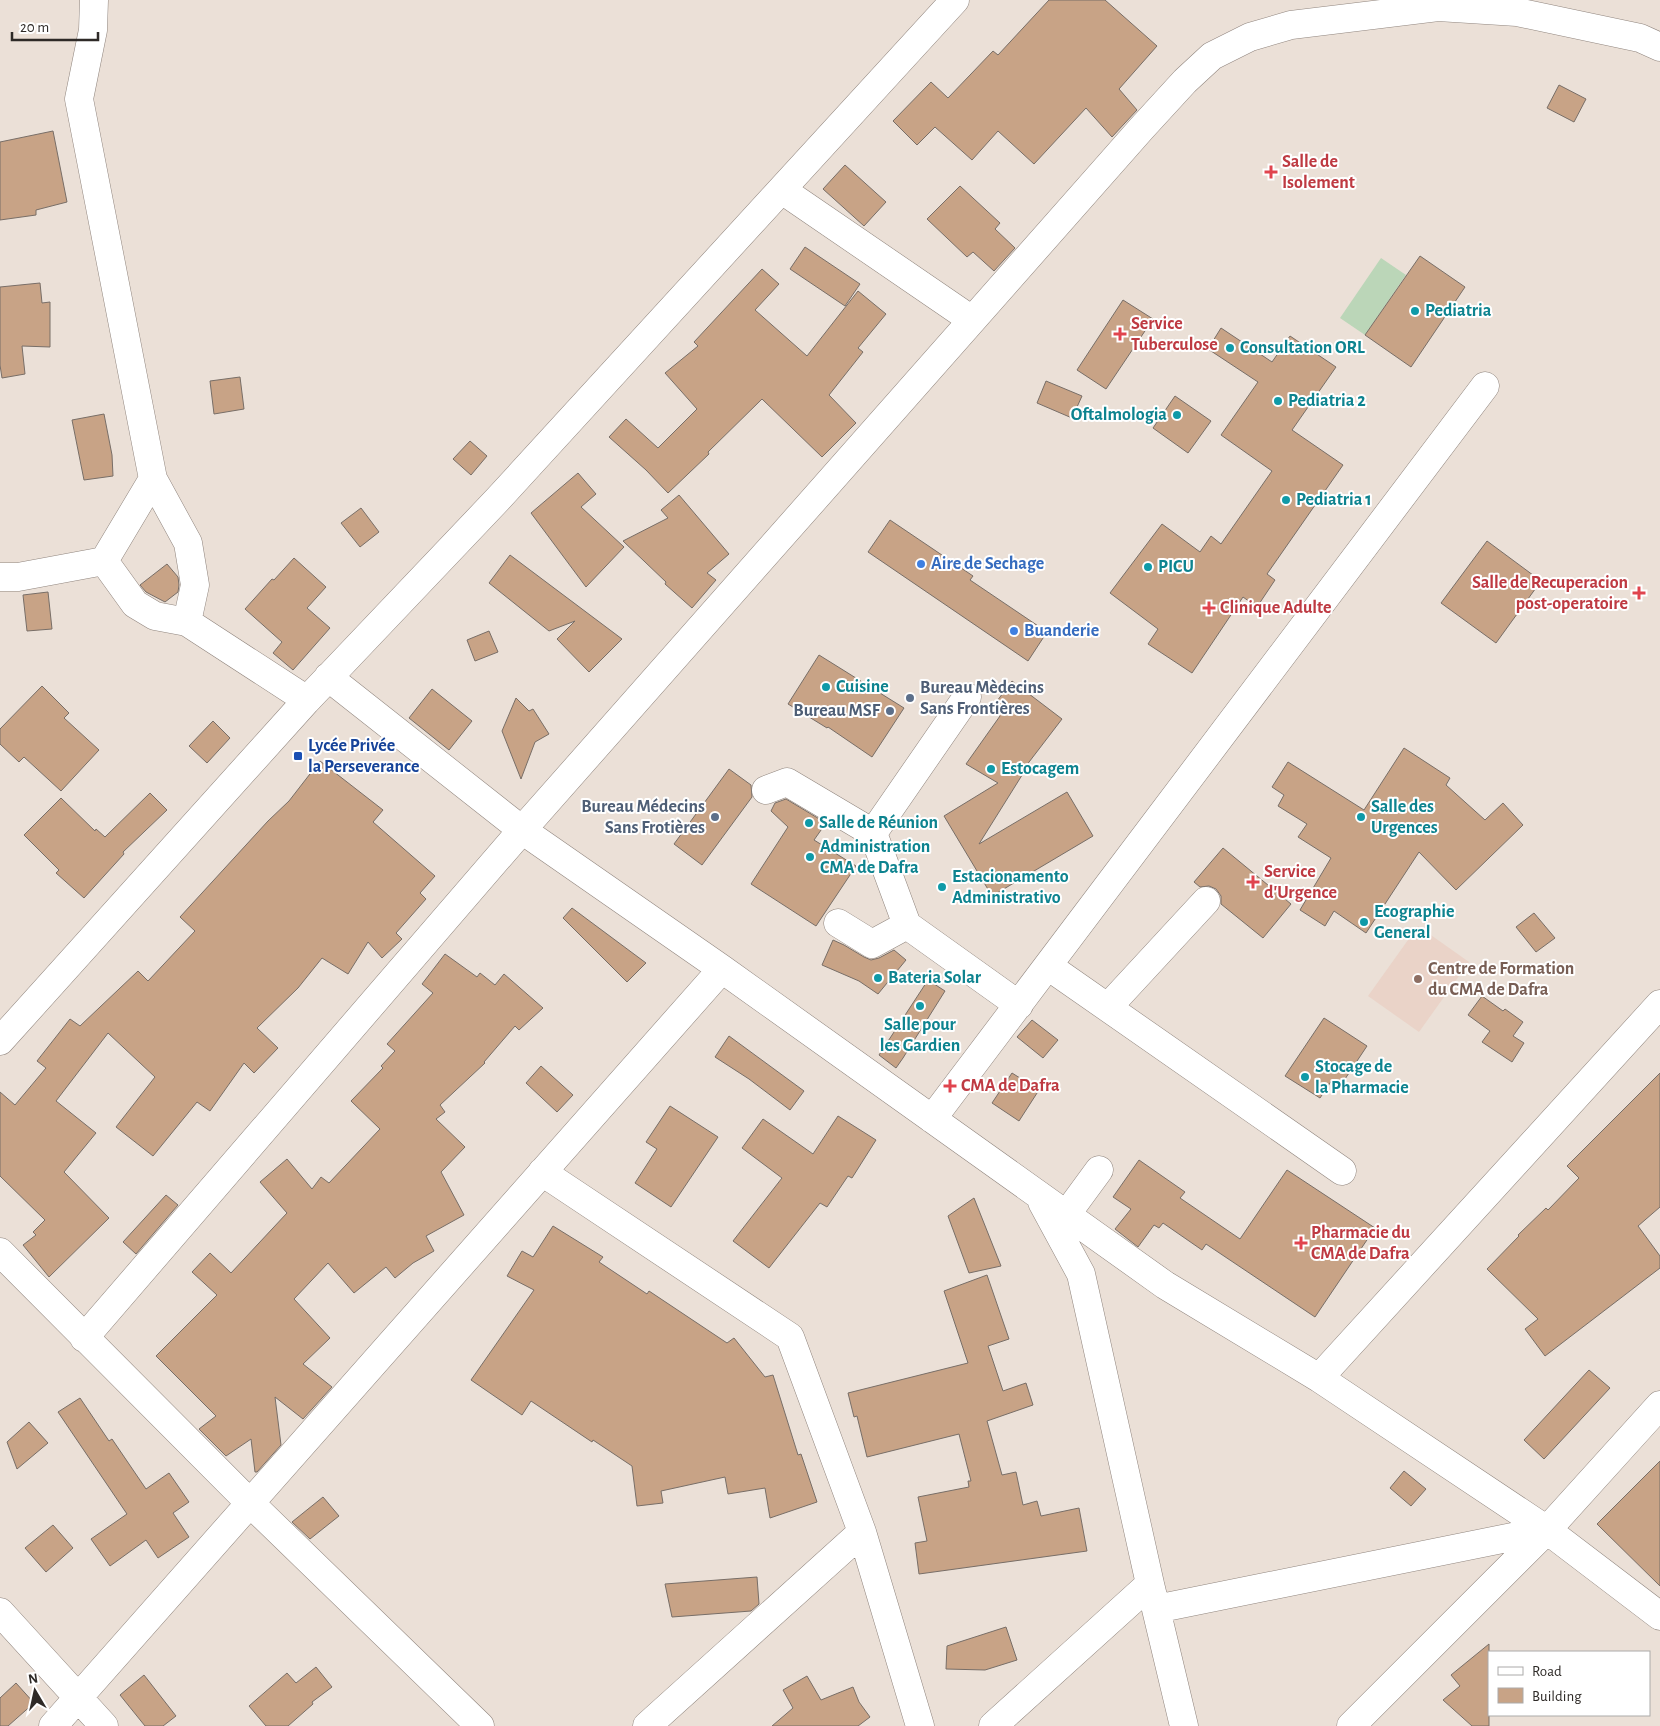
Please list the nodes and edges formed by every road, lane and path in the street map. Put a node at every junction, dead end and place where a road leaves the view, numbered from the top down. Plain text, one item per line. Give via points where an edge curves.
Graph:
1 (94, 0) edge
2 (955, 0) edge
3 (1660, 47) edge
4 (782, 190) junction
5 (972, 320) junction
6 (1485, 386) dead end
7 (153, 479) junction
8 (104, 561) junction
9 (0, 578) edge
10 (187, 622) junction
11 (328, 677) junction
12 (967, 697) dead end
13 (306, 700) junction
14 (766, 790) dead end
15 (522, 830) junction
16 (873, 833) junction
17 (1206, 900) dead end
18 (838, 923) dead end
19 (907, 925) junction
20 (1048, 966) junction
21 (722, 969) junction
22 (1660, 1004) edge
23 (1019, 1005) junction
24 (1108, 1008) junction
25 (0, 1041) edge
26 (932, 1119) junction
27 (1099, 1170) dead end
28 (1342, 1171) dead end
29 (542, 1172) junction
30 (1038, 1195) junction
31 (1066, 1215) junction
32 (0, 1252) edge
33 (84, 1338) junction
34 (1319, 1378) junction
35 (1660, 1405) edge
36 (249, 1502) junction
37 (1547, 1530) junction
38 (862, 1532) junction
39 (1153, 1596) junction
40 (0, 1612) edge
41 (1660, 1616) edge
42 (78, 1699) junction
43 (53, 1726) edge
44 (104, 1726) edge
45 (480, 1726) edge
46 (647, 1726) edge
47 (920, 1726) edge
48 (993, 1726) edge
49 (1184, 1726) edge
50 (1351, 1726) edge

1 - 7 street via 93,30 79,99
2 - 4 street
3 - 5 street via 1640,38 1516,12 1438,7 1291,25 1250,37 1212,56 1185,81
4 - 5 street
4 - 11 street via 505,492
5 - 15 street
6 - 20 street
7 - 8 street
7 - 10 street via 188,543 195,585
8 - 9 street
8 - 10 street via 135,604 155,616
10 - 13 street
11 - 13 street
11 - 15 street
12 - 16 street
13 - 25 street
14 - 16 street via 786,782
15 - 21 street
15 - 33 street
16 - 19 street
17 - 24 street
18 - 19 street via 872,944
19 - 23 street
20 - 23 street
20 - 24 street
21 - 26 street
21 - 29 street
22 - 34 street
23 - 26 street
24 - 28 street
26 - 30 street
27 - 31 street
29 - 36 street
29 - 38 street via 790,1337
30 - 31 street
30 - 39 street via 1081,1274
31 - 34 street via 1165,1286
32 - 33 street
33 - 36 street
34 - 37 street
35 - 37 street
36 - 42 street
36 - 45 street
37 - 39 street
37 - 41 street
37 - 50 street
38 - 46 street
38 - 47 street
39 - 48 street
39 - 49 street
40 - 42 street
42 - 43 street
42 - 44 street

